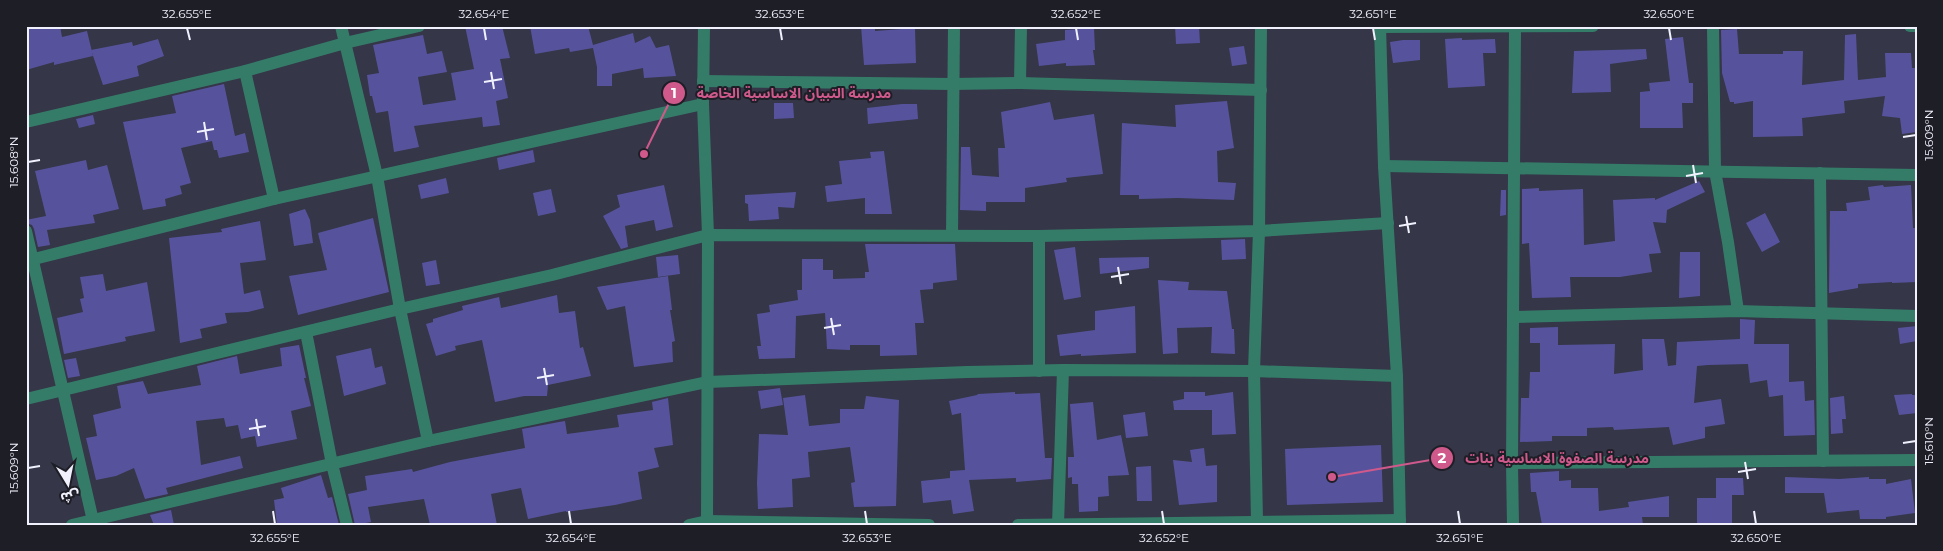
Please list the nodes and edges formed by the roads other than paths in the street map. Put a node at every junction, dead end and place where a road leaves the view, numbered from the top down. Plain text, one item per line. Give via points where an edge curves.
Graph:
1 (342, 26) edge
2 (419, 26) edge
3 (704, 26) edge
4 (954, 26) edge
5 (1021, 26) edge
6 (1261, 26) edge
7 (1593, 26) edge
8 (1713, 26) edge
9 (1910, 26) edge
10 (1917, 26) edge
11 (1380, 27) edge
12 (1515, 28) junction
13 (345, 43) junction
14 (245, 71) junction
15 (703, 81) junction
16 (1020, 83) junction
17 (952, 84) junction
18 (1261, 90) junction
19 (703, 104) junction
20 (26, 122) edge
21 (1384, 166) junction
22 (1514, 170) junction
23 (1715, 171) junction
24 (1820, 173) junction
25 (1917, 175) edge
26 (377, 176) junction
27 (274, 199) junction
28 (1388, 223) junction
29 (26, 231) edge
30 (1258, 231) junction
31 (708, 235) junction
32 (952, 235) junction
33 (1039, 236) junction
34 (29, 260) edge
35 (400, 309) junction
36 (1738, 311) junction
37 (1820, 313) junction
38 (1917, 316) edge
39 (1513, 317) junction
40 (306, 332) junction
41 (1063, 370) junction
42 (1039, 371) junction
43 (1254, 371) junction
44 (1397, 376) junction
45 (707, 382) junction
46 (64, 390) junction
47 (26, 399) edge
48 (428, 440) junction
49 (1917, 460) edge
50 (1823, 461) junction
51 (1512, 463) junction
52 (332, 464) junction
53 (1258, 521) junction
54 (93, 522) edge
55 (1400, 522) edge
56 (707, 523) edge
57 (72, 525) edge
58 (347, 525) edge
59 (690, 525) edge
60 (929, 525) edge
61 (1018, 525) edge
62 (1058, 525) edge
63 (1513, 525) edge

1 - 13 street
2 - 13 street
3 - 15 street
4 - 17 street
5 - 16 street
6 - 18 street
7 - 12 street
8 - 23 street
9 - 10 street
11 - 12 street
11 - 21 street
12 - 22 street
13 - 14 street
13 - 26 street
14 - 20 street
14 - 27 street
15 - 17 street
15 - 19 street
16 - 17 street
16 - 18 street
17 - 32 street
18 - 30 street
19 - 26 street
19 - 31 street
21 - 22 street
21 - 28 street
22 - 23 street
22 - 39 street
23 - 24 street
23 - 36 street
24 - 25 street
24 - 37 street
26 - 27 street
26 - 35 street
27 - 34 street
28 - 30 street
28 - 44 street
29 - 34 street
30 - 33 street
30 - 43 street
31 - 32 street
31 - 35 street
31 - 45 street
32 - 33 street
33 - 42 street
34 - 46 street
35 - 40 street
35 - 48 street
36 - 37 street
36 - 39 street
37 - 38 street
37 - 50 street
39 - 51 street
40 - 46 street
40 - 52 street
41 - 42 street
41 - 43 street
41 - 62 street
42 - 45 street
43 - 44 street
43 - 53 street
44 - 55 street
45 - 48 street
45 - 56 street
46 - 47 street
46 - 54 street
48 - 52 street
49 - 50 street
50 - 51 street
51 - 63 street
52 - 54 street
52 - 58 street
53 - 55 street
53 - 62 street
54 - 57 street
56 - 59 street
56 - 60 street
61 - 62 street

